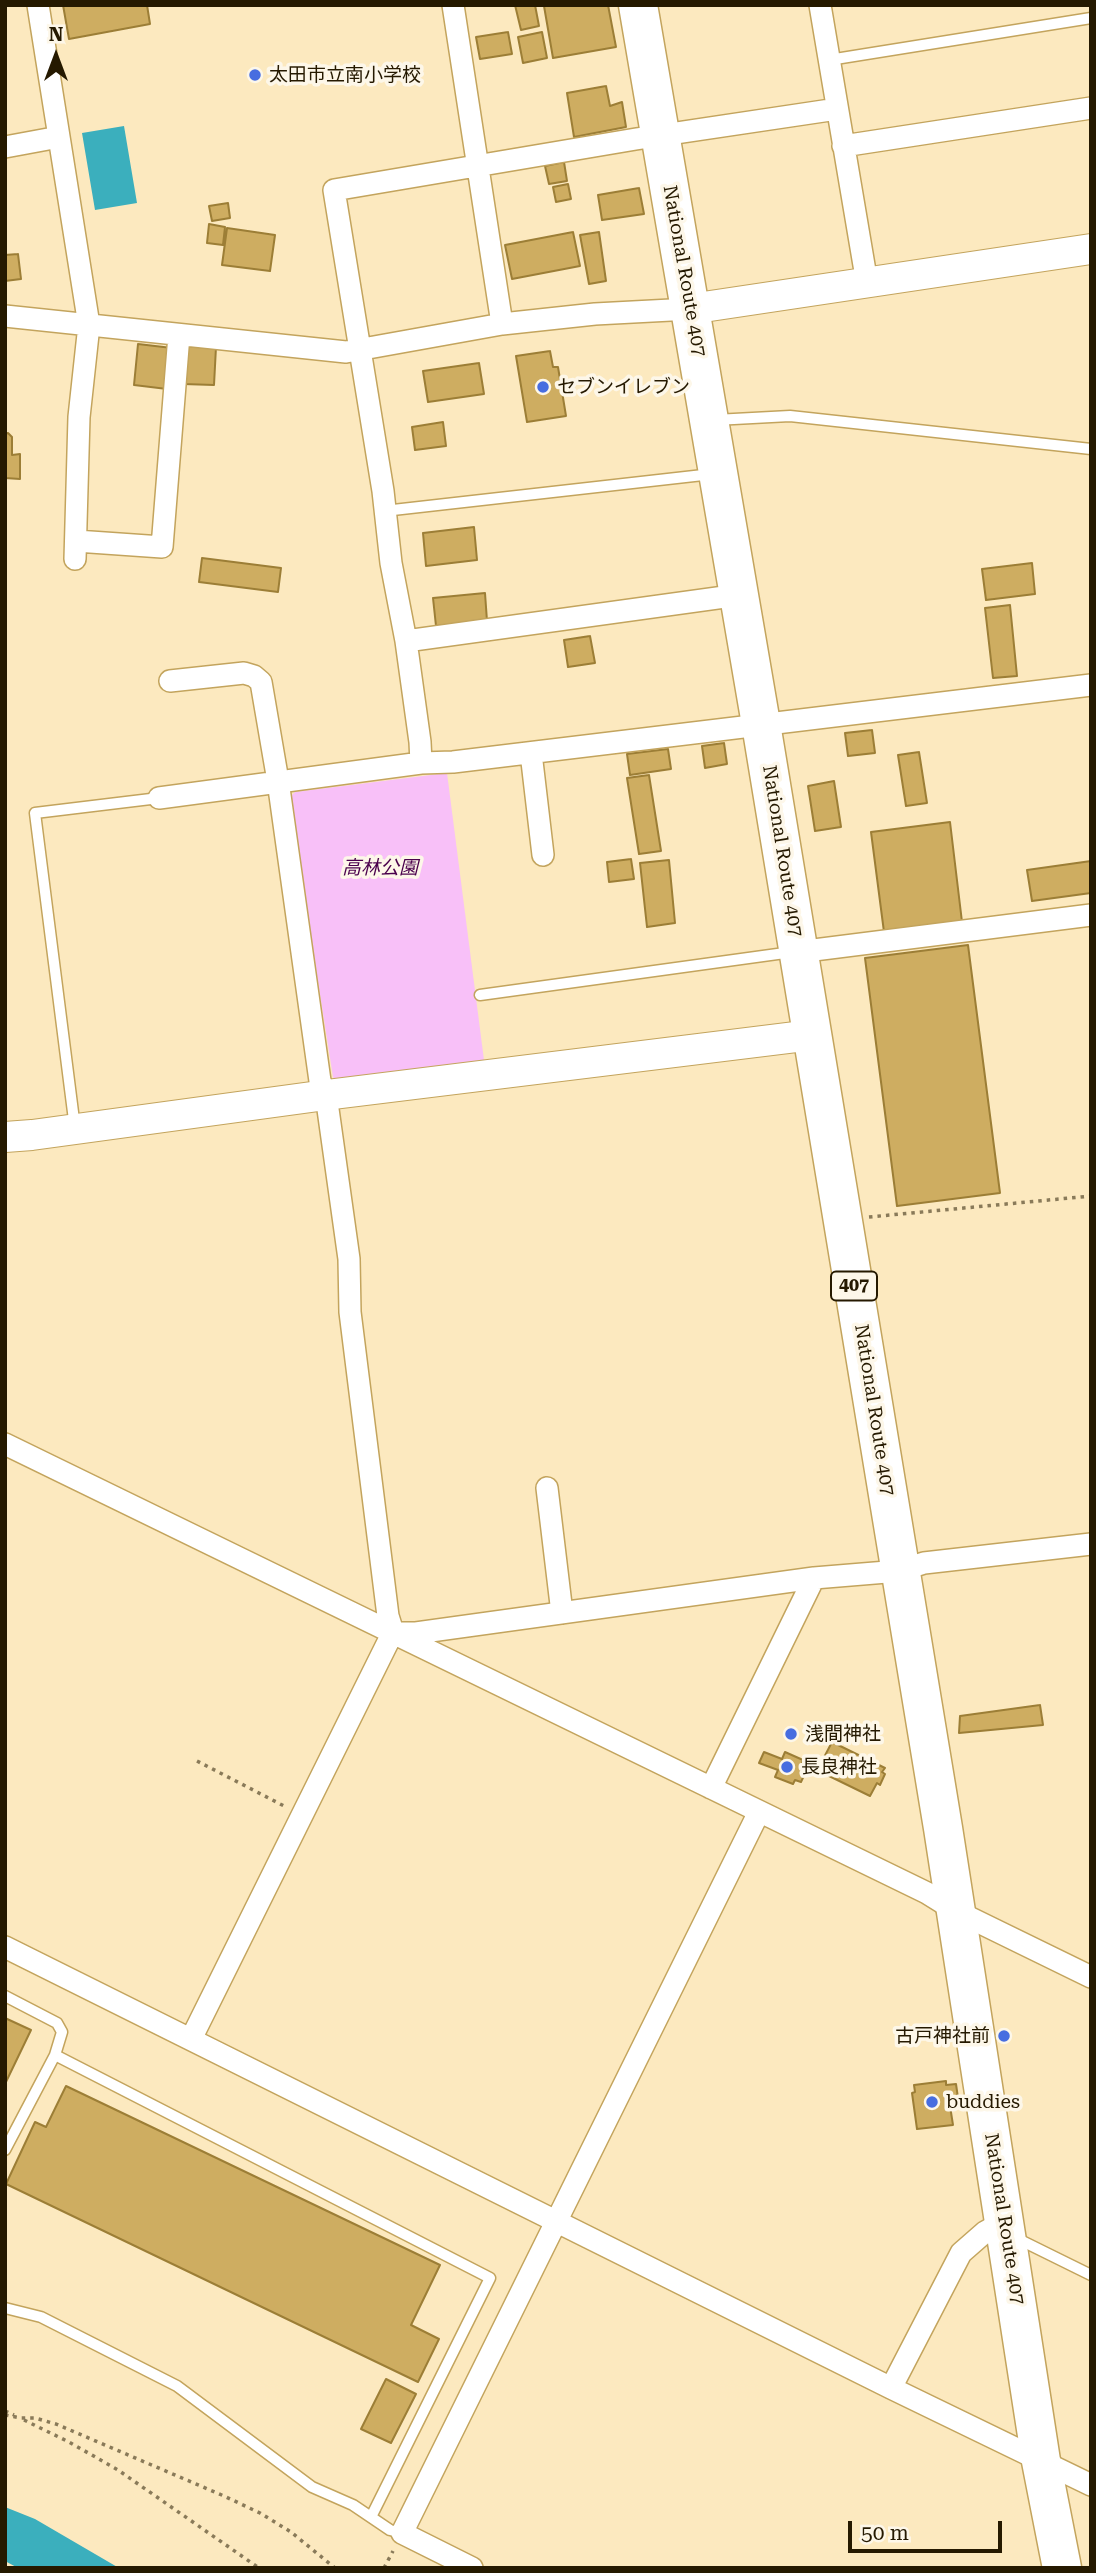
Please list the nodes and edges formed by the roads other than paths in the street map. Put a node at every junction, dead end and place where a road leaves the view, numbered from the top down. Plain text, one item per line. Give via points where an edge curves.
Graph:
1 (38, 5) edge
2 (453, 5) edge
3 (638, 5) edge
4 (820, 5) edge
5 (1091, 18) edge
6 (829, 60) junction
7 (1091, 108) edge
8 (837, 109) junction
9 (661, 135) junction
10 (59, 137) junction
11 (844, 146) junction
12 (5, 147) edge
13 (479, 166) junction
14 (1091, 249) edge
15 (866, 283) junction
16 (690, 309) junction
17 (5, 316) edge
18 (502, 324) junction
19 (89, 325) junction
20 (179, 335) junction
21 (359, 349) junction
22 (708, 421) junction
23 (1091, 449) edge
24 (718, 473) junction
25 (384, 511) junction
26 (739, 595) junction
27 (407, 641) junction
28 (170, 681) dead end
29 (1091, 685) edge
30 (761, 724) junction
31 (531, 752) junction
32 (421, 763) junction
33 (278, 781) junction
34 (159, 798) joint
35 (543, 855) dead end
36 (1091, 915) edge
37 (798, 952) junction
38 (480, 995) dead end
39 (812, 1035) junction
40 (326, 1095) junction
41 (75, 1128) junction
42 (5, 1137) edge
43 (5, 1444) edge
44 (547, 1488) dead end
45 (1091, 1544) edge
46 (899, 1571) junction
47 (814, 1578) junction
48 (562, 1613) junction
49 (393, 1632) junction
50 (710, 1788) junction
51 (759, 1812) junction
52 (956, 1911) junction
53 (5, 1947) edge
54 (1091, 1977) edge
55 (5, 1996) edge
56 (191, 2039) junction
57 (55, 2055) junction
58 (9, 2134) edge
59 (5, 2150) edge
60 (558, 2221) junction
61 (1006, 2227) junction
62 (1091, 2275) edge
63 (5, 2308) edge
64 (891, 2388) junction
65 (1041, 2460) junction
66 (1091, 2484) edge
67 (371, 2517) junction
68 (402, 2533) junction
69 (472, 2568) edge
70 (1062, 2568) edge

1 - 10 street
2 - 13 street
3 - 9 highway, National Route 407 / 407
4 - 6 street
5 - 6 lane
6 - 8 street
7 - 11 street
8 - 9 street
8 - 11 street
9 - 13 street
9 - 16 highway, National Route 407 / 407
10 - 12 street
10 - 19 street
11 - 15 street
13 - 18 street
13 - 21 street via 334,190
14 - 15 street
15 - 16 street
16 - 18 street
16 - 22 highway, National Route 407 / 407
17 - 19 street
18 - 21 street
19 - 20 street
19 - 20 street via 79,417 76,550 162,547
20 - 21 street via 346,352
21 - 25 street
22 - 23 lane via 790,416
22 - 24 highway, National Route 407 / 407
24 - 25 lane
24 - 26 highway, National Route 407 / 407
25 - 27 street
26 - 27 street
26 - 30 highway, National Route 407 / 407
27 - 32 street
28 - 33 street via 244,673 261,682
29 - 30 street
30 - 31 street
30 - 37 highway, National Route 407 / 407
31 - 32 street
31 - 35 street
32 - 33 street
33 - 34 street
33 - 40 street via 320,1081
34 - 41 lane via 35,813
36 - 37 street
37 - 38 lane
37 - 39 highway, National Route 407 / 407
39 - 40 street
39 - 46 highway, National Route 407 / 407
40 - 41 street
40 - 49 street via 349,1259 349,1312
41 - 42 street
43 - 49 street
44 - 48 street
45 - 46 street via 924,1563
46 - 47 street
46 - 52 highway, National Route 407 / 407
47 - 48 street
47 - 50 street
48 - 49 street via 416,1633
49 - 50 street
49 - 56 street
50 - 51 street
51 - 52 street
51 - 60 street
52 - 54 street
52 - 61 highway, National Route 407 / 407
53 - 56 street
55 - 57 lane via 57,2023 62,2032
56 - 60 street
57 - 58 lane
57 - 67 lane via 490,2278
58 - 59 lane
60 - 64 street
60 - 68 street
61 - 62 lane
61 - 64 street via 985,2232 961,2253
61 - 65 highway, National Route 407 / 407
63 - 67 lane via 41,2317 177,2386 312,2487
64 - 65 street
65 - 66 street
65 - 70 highway, National Route 407 / 407
67 - 68 lane
68 - 69 street

